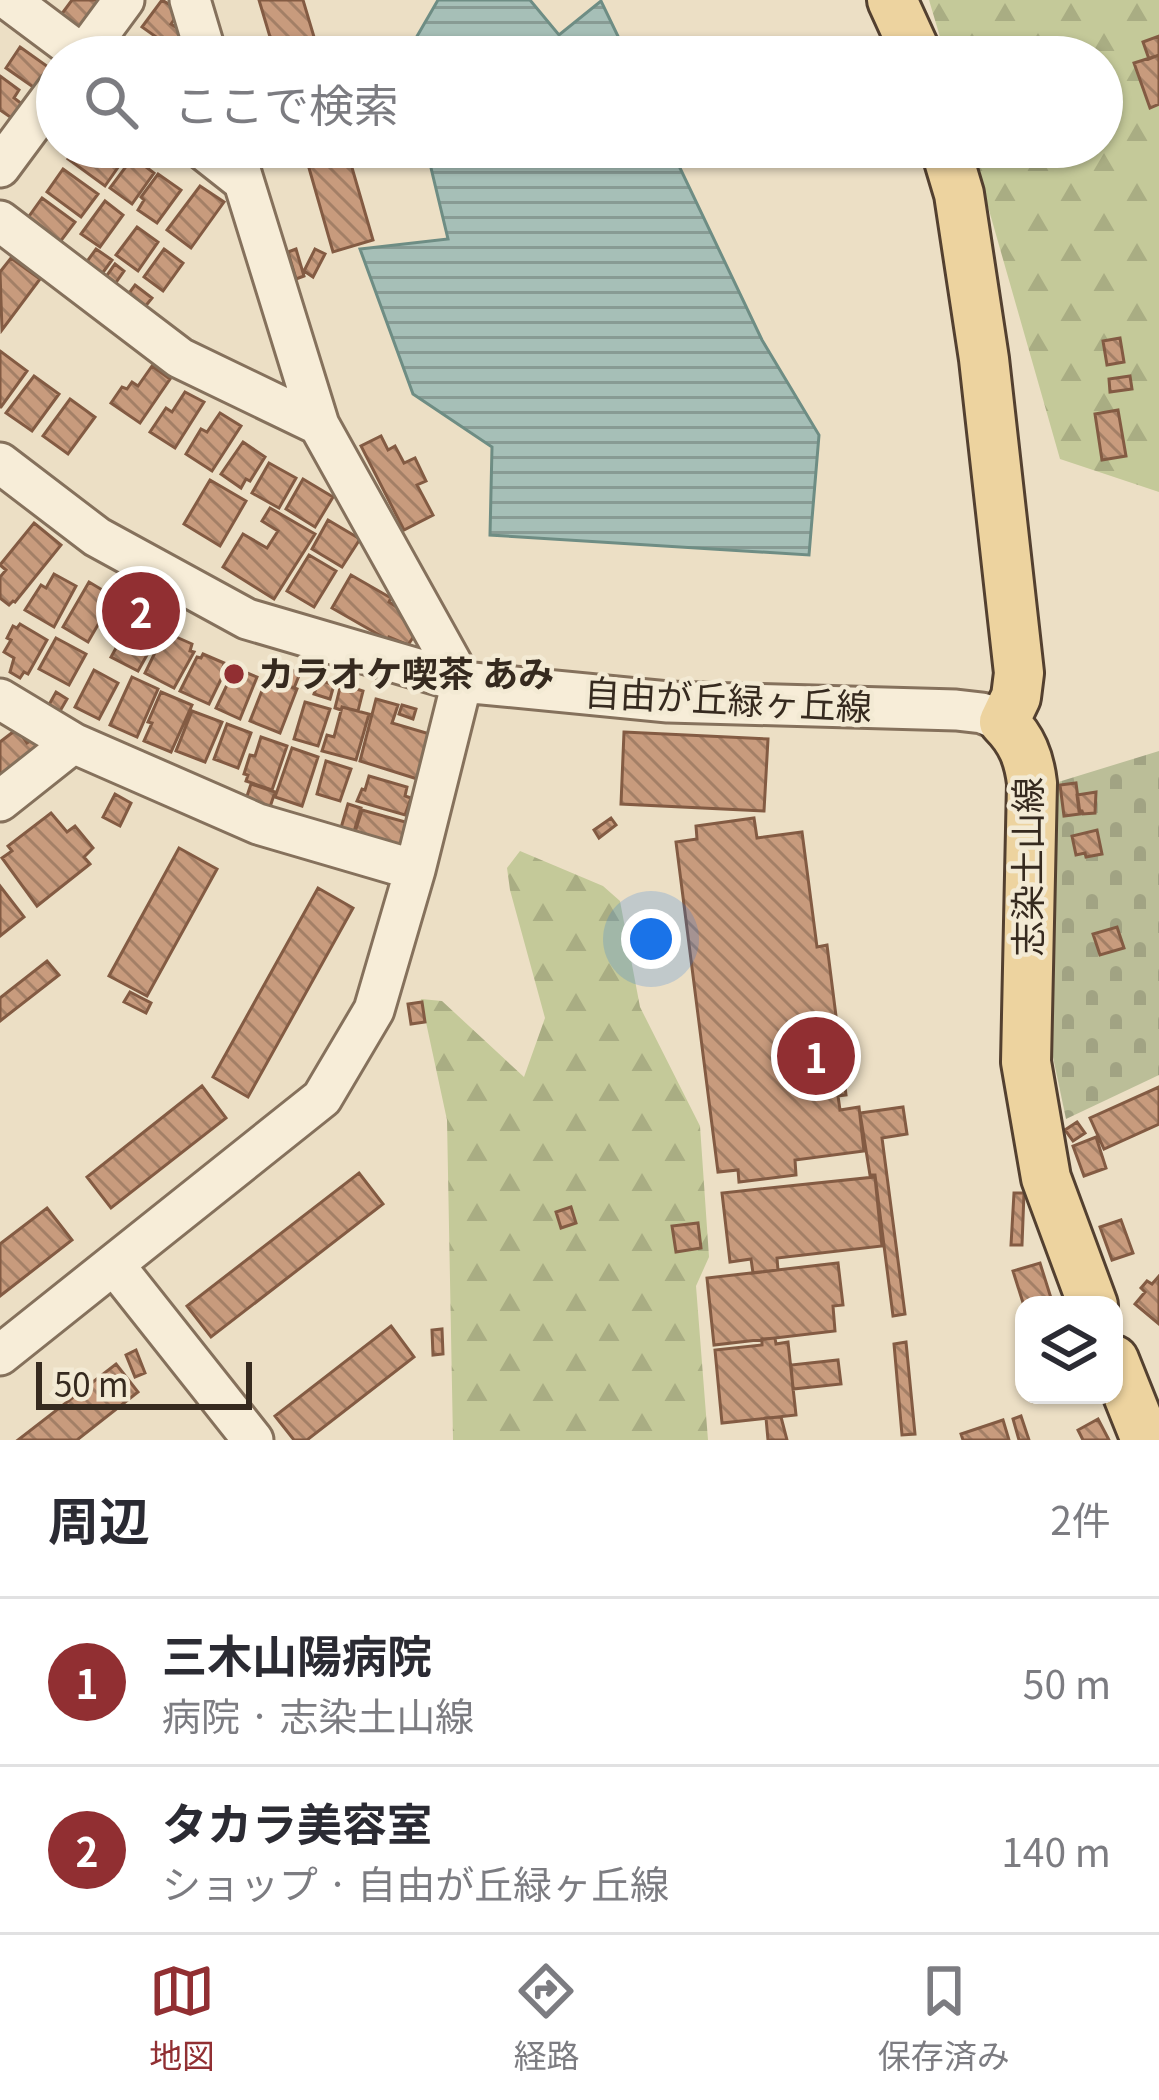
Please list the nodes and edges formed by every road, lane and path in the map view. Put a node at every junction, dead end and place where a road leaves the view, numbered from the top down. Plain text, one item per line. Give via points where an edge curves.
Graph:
1 (9, 0) edge
2 (124, 0) edge
3 (190, 0) edge
4 (892, 0) edge
5 (57, 36) edge
6 (98, 36) edge
7 (201, 36) edge
8 (908, 36) edge
9 (36, 118) edge
10 (0, 167) edge
11 (239, 168) edge
12 (951, 168) edge
13 (0, 221) edge
14 (319, 425) junction
15 (0, 463) edge
16 (462, 682) junction
17 (0, 699) edge
18 (1004, 722) junction
19 (74, 743) junction
20 (0, 801) edge
21 (415, 869) junction
22 (115, 1266) junction
23 (1091, 1296) edge
24 (0, 1355) edge
25 (1123, 1382) edge
26 (253, 1440) edge
27 (1146, 1440) edge

1 - 5 street
2 - 6 street
3 - 7 street
4 - 8 main road
9 - 10 street
11 - 14 street
12 - 18 main road via 984,358 1018,673
13 - 14 street via 180,358
14 - 16 street
15 - 16 street, 自由が丘緑ヶ丘線 via 97,537 247,619
16 - 18 street, 自由が丘緑ヶ丘線 via 668,702 956,710
16 - 21 street
17 - 19 street
18 - 23 main road, 志染土山線 via 1029,758 1032,783 1031,1100 1046,1178
19 - 20 street
19 - 21 street via 258,824
21 - 22 street via 374,1010 322,1098
22 - 24 street
22 - 26 street
25 - 27 main road

